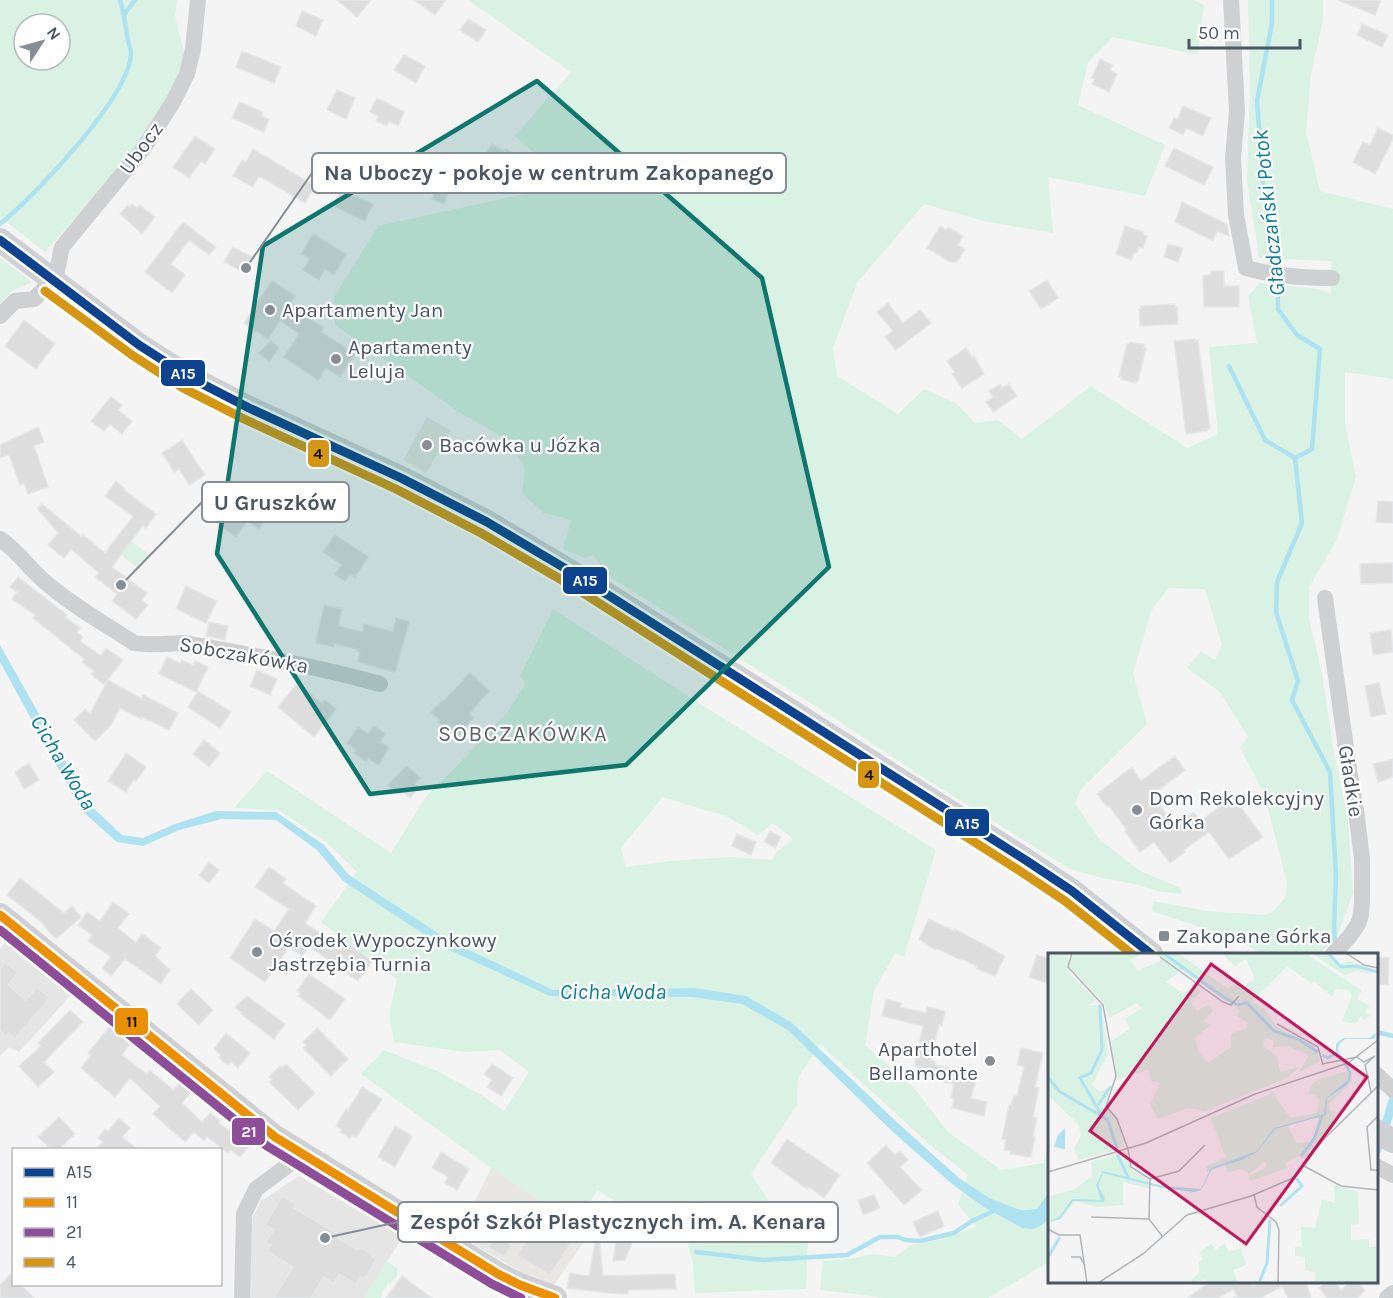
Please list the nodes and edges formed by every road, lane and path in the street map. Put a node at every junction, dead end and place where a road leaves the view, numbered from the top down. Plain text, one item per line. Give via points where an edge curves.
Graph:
1 (198, 0) edge
2 (1231, 0) edge
3 (0, 240) edge
4 (46, 276) junction
5 (1332, 278) dead end
6 (0, 316) edge
7 (0, 539) edge
8 (1325, 598) dead end
9 (380, 684) dead end
10 (0, 915) edge
11 (1150, 953) edge
12 (1334, 953) edge
13 (1379, 1076) edge
14 (1393, 1090) edge
15 (1378, 1132) edge
16 (1393, 1141) edge
17 (299, 1153) junction
18 (1378, 1167) edge
19 (1393, 1175) edge
20 (1393, 1293) edge
21 (242, 1298) edge
22 (555, 1298) edge
23 (1387, 1298) edge

1 - 4 street, Ubocz via 187,74 173,102 143,149 62,247 57,271
2 - 5 street via 1237,111 1233,158 1236,215 1246,268 1263,273
3 - 4 street
4 - 6 street via 34,299 15,301
4 - 11 street via 189,377 458,507 578,576 1027,861
7 - 9 street, Sobczakówka via 63,597 134,643 185,644 291,662
8 - 12 street, Gładkie via 1362,859 1361,915 1350,936
10 - 17 street
13 - 14 street
15 - 16 street
17 - 21 street via 256,1189 244,1214
17 - 22 street via 498,1274
18 - 19 street
20 - 23 street

